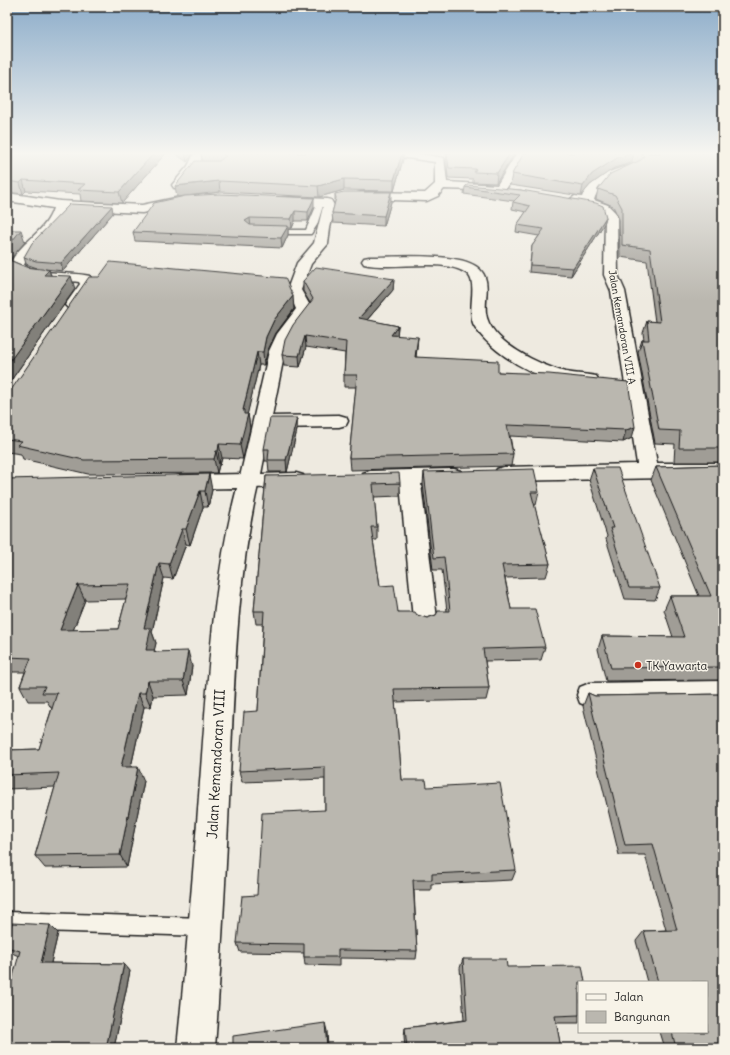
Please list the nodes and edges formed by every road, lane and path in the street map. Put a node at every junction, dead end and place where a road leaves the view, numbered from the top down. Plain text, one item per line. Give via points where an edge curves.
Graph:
1 (42, 202) edge
2 (165, 202) edge
3 (180, 202) edge
4 (321, 202) edge
5 (322, 202) edge
6 (586, 202) edge
7 (60, 205) junction
8 (163, 205) junction
9 (265, 231) edge
10 (369, 261) dead end
11 (65, 316) edge
12 (618, 384) junction
13 (339, 421) dead end
14 (261, 422) junction
15 (648, 470) junction
16 (723, 470) edge
17 (410, 477) junction
18 (349, 478) edge
19 (318, 479) edge
20 (249, 481) junction
21 (163, 482) edge
22 (425, 620) edge
23 (723, 693) edge
24 (590, 695) edge
25 (7, 921) edge
26 (207, 927) junction
27 (196, 1048) edge

1 - 7 street
2 - 8 street
3 - 8 street
4 - 9 lane via 314,225 308,232
5 - 14 street, Jalan Kemandoran VIII via 327,203 329,207 321,244 304,263 294,290 304,309 285,334 277,351
6 - 12 street, Jalan Kemandoran VIII A via 605,208 611,214 611,275 618,290
7 - 8 street via 122,209
7 - 11 street via 58,217 39,240 22,255 16,266 31,273 85,279 87,284
10 - 12 street via 452,263 471,269 480,282 478,314 481,325 495,342 524,360 565,376
12 - 15 street, Jalan Kemandoran VIII A
13 - 14 street
14 - 20 street, Jalan Kemandoran VIII
15 - 16 street
15 - 17 street
17 - 18 street
17 - 22 street
19 - 20 street
20 - 21 street
20 - 26 street, Jalan Kemandoran VIII via 235,546 223,641
23 - 24 street
25 - 26 lane
26 - 27 street, Jalan Kemandoran VIII

